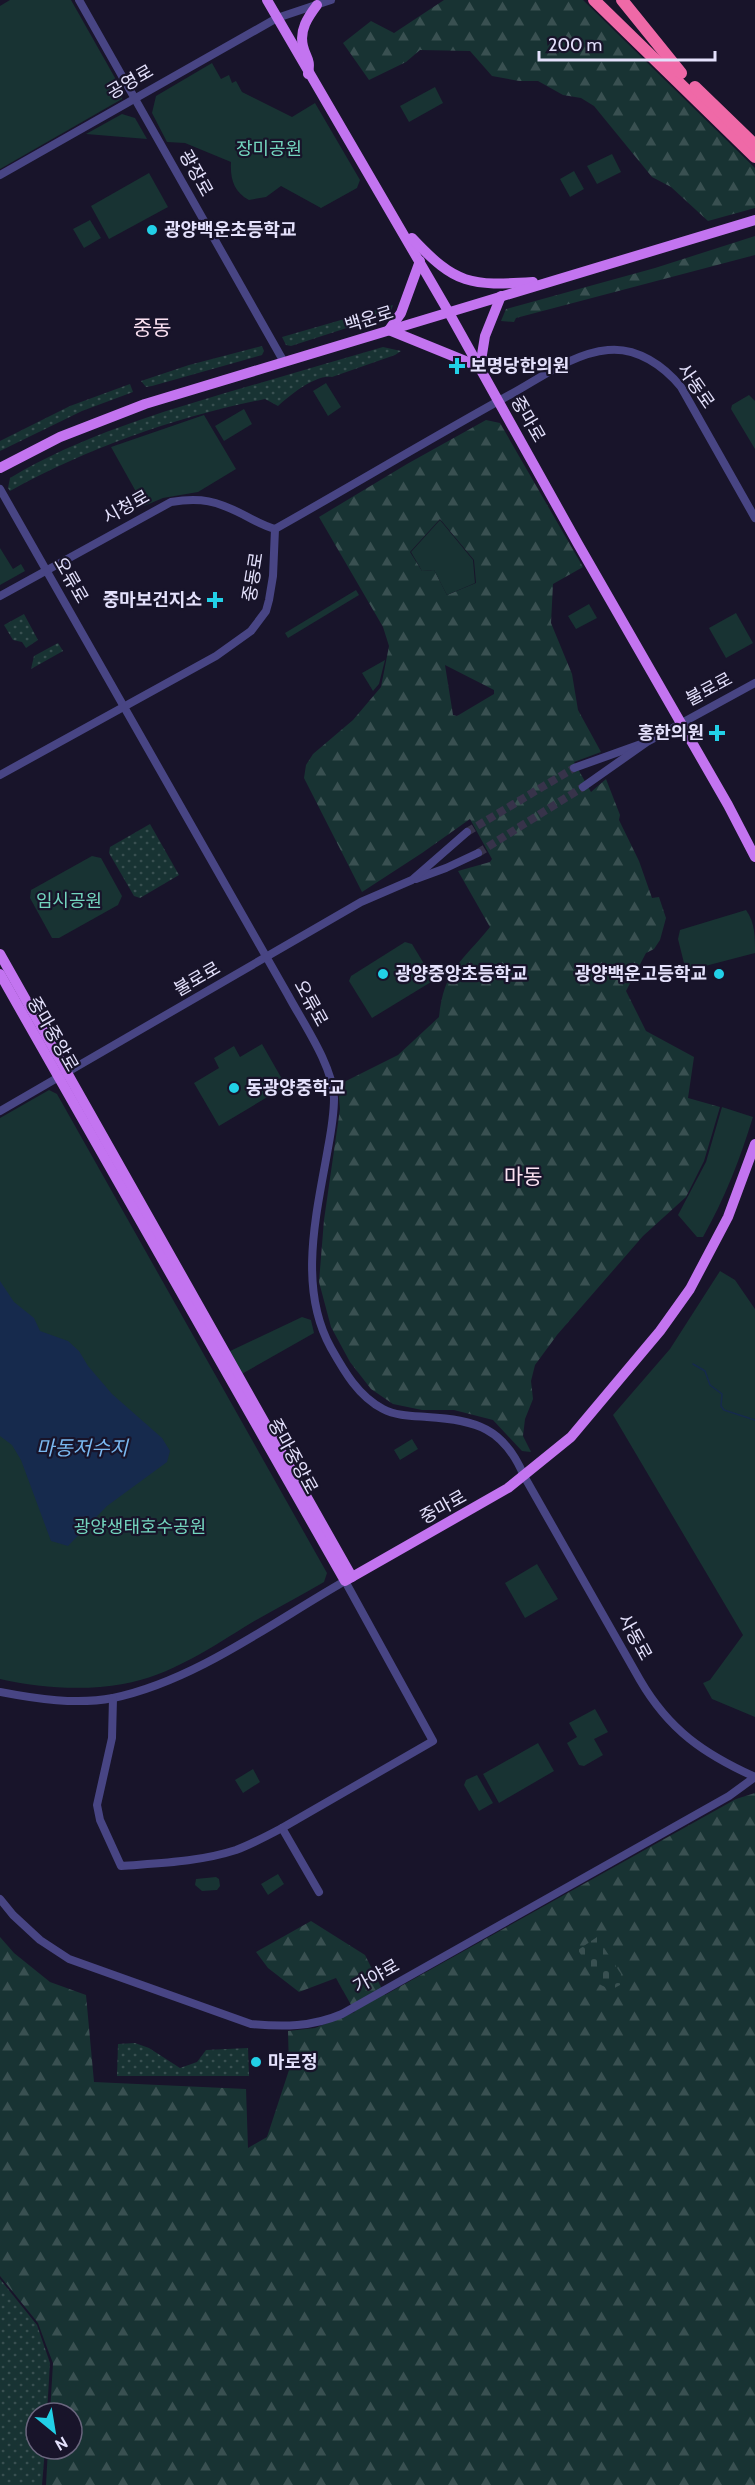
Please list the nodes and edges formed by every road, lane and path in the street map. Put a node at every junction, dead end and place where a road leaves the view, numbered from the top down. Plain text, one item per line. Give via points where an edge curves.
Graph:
1 (79, 0) edge
2 (267, 0) edge
3 (331, 0) edge
4 (594, 0) edge
5 (605, 0) edge
6 (622, 0) edge
7 (314, 2) edge
8 (277, 18) junction
9 (681, 73) junction
10 (308, 74) junction
11 (135, 98) junction
12 (755, 145) edge
13 (755, 156) edge
14 (0, 175) edge
15 (755, 220) edge
16 (400, 226) junction
17 (420, 261) junction
18 (554, 280) junction
19 (501, 296) junction
20 (448, 311) junction
21 (389, 330) junction
22 (284, 362) junction
23 (480, 367) junction
24 (499, 400) junction
25 (0, 468) edge
26 (0, 489) edge
27 (755, 518) edge
28 (275, 529) junction
29 (46, 570) junction
30 (0, 596) edge
31 (755, 683) edge
32 (123, 706) junction
33 (682, 723) junction
34 (647, 742) junction
35 (574, 768) tunnel mouth
36 (0, 775) edge
37 (583, 787) tunnel mouth
38 (466, 832) tunnel mouth
39 (478, 853) tunnel mouth
40 (755, 858) edge
41 (412, 880) junction
42 (0, 954) edge
43 (266, 957) junction
44 (0, 974) edge
45 (63, 1075) junction
46 (0, 1111) edge
47 (755, 1144) edge
48 (751, 1164) edge
49 (524, 1476) junction
50 (348, 1579) junction
51 (0, 1692) edge
52 (113, 1698) junction
53 (755, 1777) edge
54 (282, 1828) junction
55 (319, 1892) dead end
56 (0, 1899) edge

1 - 11 street, 광장로
2 - 8 main road, 중마로
3 - 7 street, 공영로
4 - 13 highway
5 - 9 highway
6 - 9 highway
7 - 8 street, 공영로
7 - 10 main road via 302,28 310,62
8 - 10 main road, 중마로
8 - 11 street, 공영로
9 - 12 highway
10 - 16 main road, 중마로
11 - 14 street, 공영로
11 - 22 street, 광장로
15 - 18 main road, 백운로
16 - 17 main road, 중마로
16 - 18 main road via 434,262 459,278 490,285
17 - 20 main road, 중마로
17 - 21 main road via 401,312
18 - 19 main road, 백운로
19 - 20 main road, 백운로
19 - 23 main road via 485,336
20 - 21 main road, 백운로
20 - 23 main road, 중마로
21 - 22 main road, 백운로
21 - 23 main road
22 - 25 main road, 백운로 via 102,419
23 - 24 main road, 중마로
24 - 27 street, 사동로 via 588,353 617,349 640,355 662,367 681,387
24 - 28 street, 중동로
24 - 33 main road, 중마로
26 - 29 street, 오류로
28 - 29 street, 시청로 via 231,508 193,498 171,502
28 - 32 street, 중동로 via 269,600 251,631 216,656
29 - 30 street, 시청로
29 - 32 street, 오류로
31 - 33 street, 불로로
32 - 36 street, 중동로
32 - 43 street, 오류로
33 - 34 street, 불로로
33 - 40 main road, 중마로
34 - 35 street, 불로로
34 - 37 street, 불로로
38 - 41 street, 불로로
39 - 41 street, 불로로
41 - 43 street, 불로로
42 - 45 main road, 중마중앙로
43 - 45 street, 불로로
43 - 49 street, 오류로 via 321,1057 334,1097 311,1268 315,1304 327,1339 364,1396 384,1410 404,1416 479,1424 506,1445
44 - 45 main road, 중마중앙로
45 - 46 street, 불로로
45 - 50 main road, 중마중앙로
47 - 48 main road, 중마로
48 - 49 main road, 중마로 via 690,1289 660,1331 571,1437
49 - 50 main road, 중마로 via 486,1502
49 - 53 street, 사동로 via 660,1709 697,1746
50 - 52 street, 중마로 via 197,1668 153,1687
50 - 54 street, 중마중앙로 via 433,1741
51 - 52 street, 중마로 via 68,1700
52 - 54 street via 112,1738 97,1811 121,1866 213,1856
53 - 56 street, 가야로 via 729,1796 352,2008 309,2025 251,2024 69,1959 40,1940
54 - 55 street

